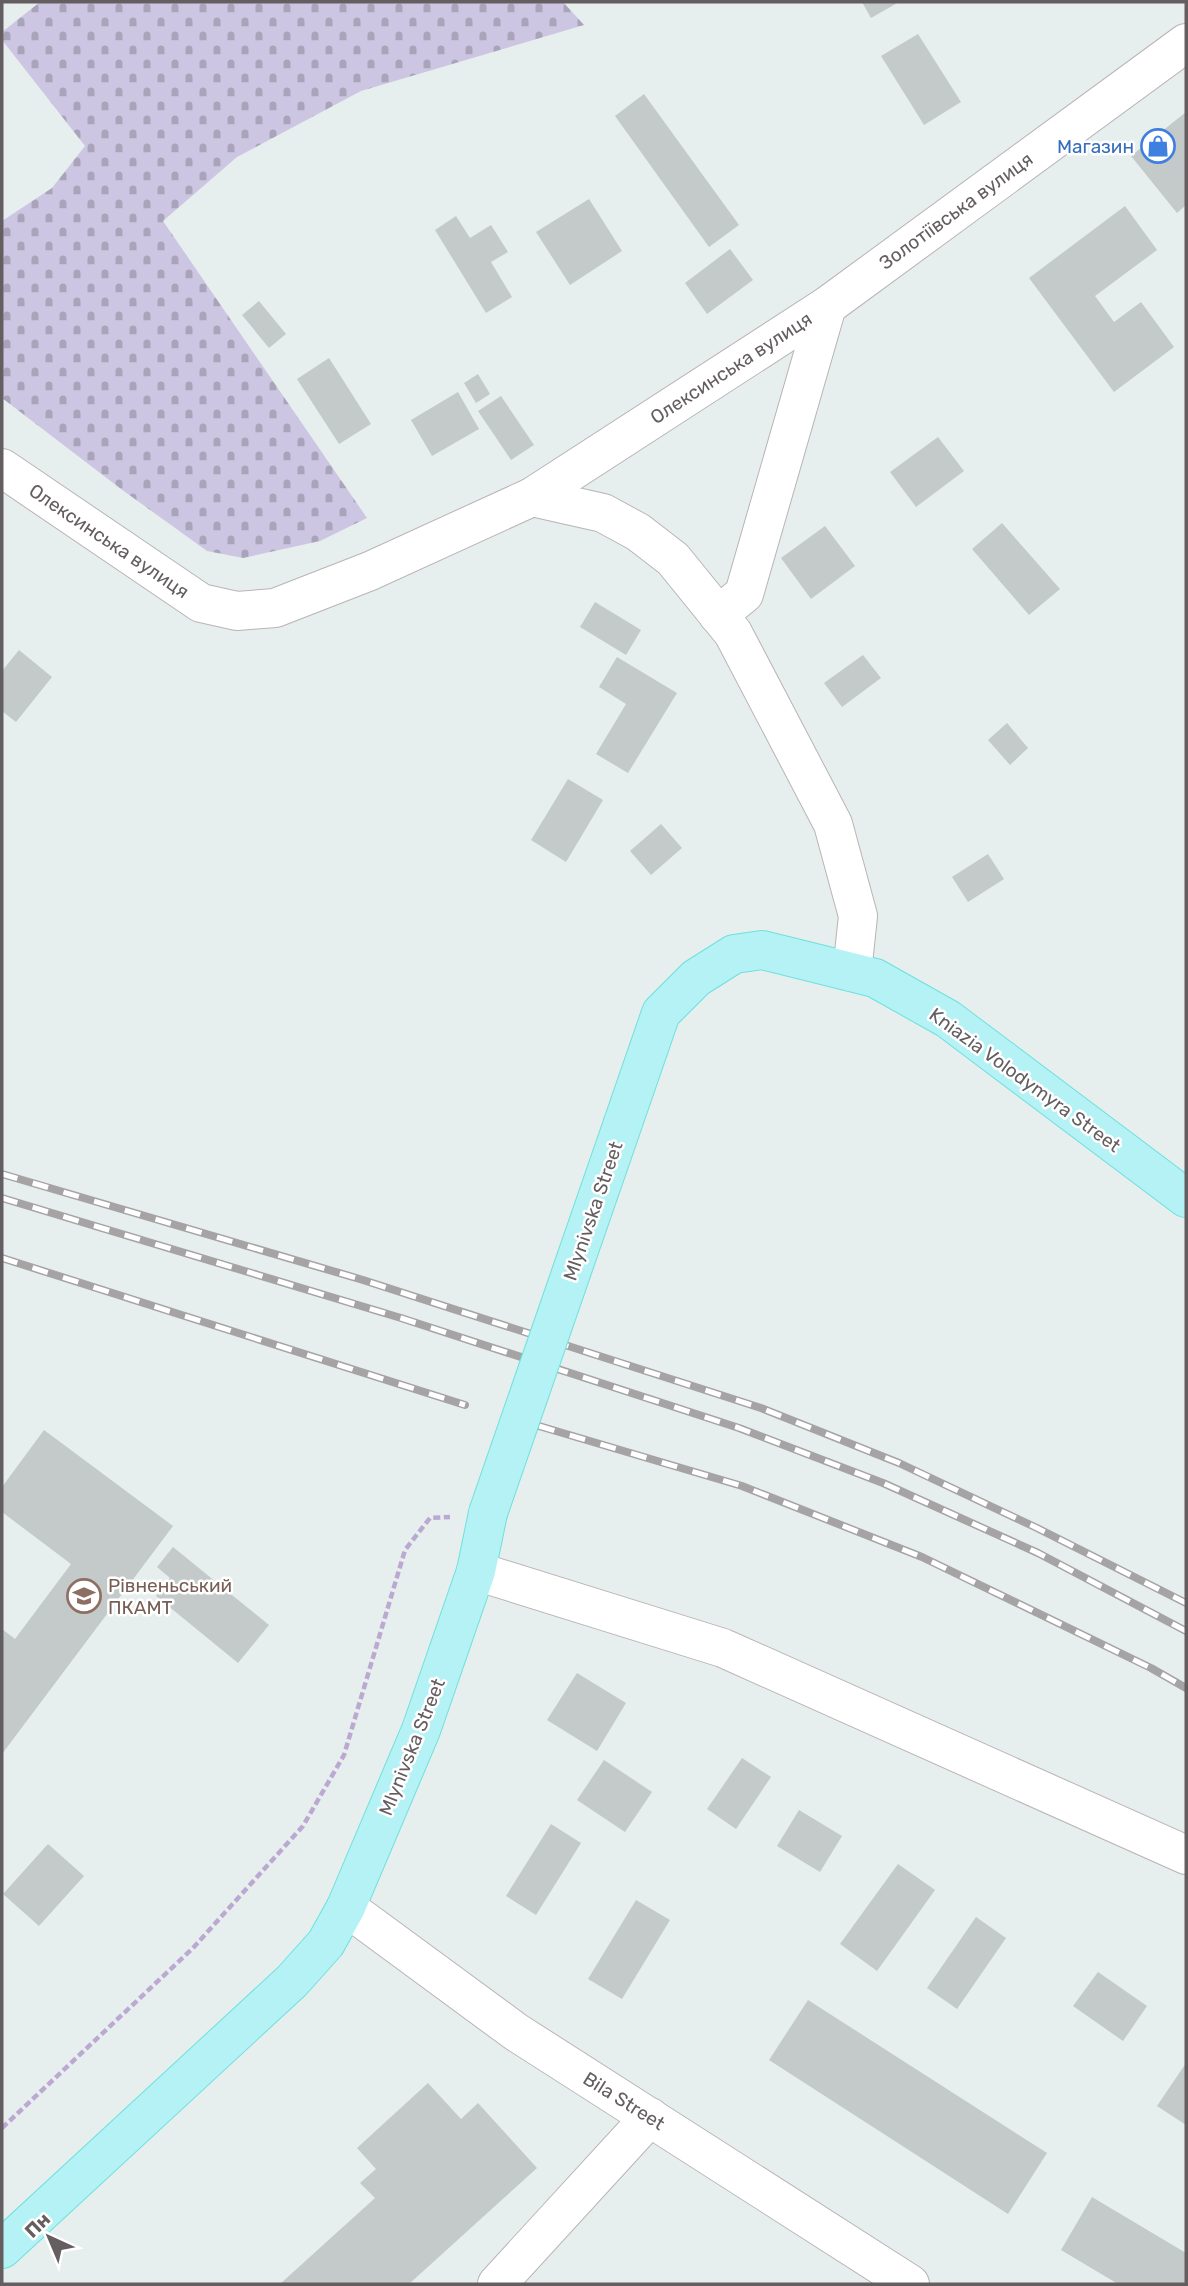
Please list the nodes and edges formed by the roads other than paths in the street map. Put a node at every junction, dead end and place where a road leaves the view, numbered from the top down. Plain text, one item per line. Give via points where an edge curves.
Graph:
1 (1186, 43) edge
2 (827, 306) junction
3 (2, 468) edge
4 (532, 497) junction
5 (718, 615) junction
6 (852, 972) junction
7 (623, 1123) joint
8 (1186, 1198) edge
9 (476, 1571) junction
10 (1186, 1856) edge
11 (346, 1907) junction
12 (650, 2117) junction
13 (2, 2249) edge
14 (497, 2284) edge
15 (909, 2284) edge

1 - 2 street, Золотіївська вулиця
2 - 4 street, Олексинська вулиця
2 - 5 street, Олексинська вулиця via 744,594
3 - 4 street, Олексинська вулиця via 201,603 237,611 275,608
4 - 5 street via 603,513 638,532 673,559
5 - 6 street via 733,633 833,824 858,916
6 - 7 main road, Kniazia Volodymyra Street via 762,950 734,954 696,978 661,1013
6 - 8 main road, Kniazia Volodymyra Street via 875,978 948,1019
7 - 9 main road, Mlynivska Street, bridge via 488,1513
9 - 10 street via 723,1648
9 - 11 main road, Mlynivska Street via 421,1730
11 - 12 street, Bila Street via 516,2032
11 - 13 main road, Mlynivska Street via 326,1943 292,1981
12 - 14 street
12 - 15 street, Bila Street

